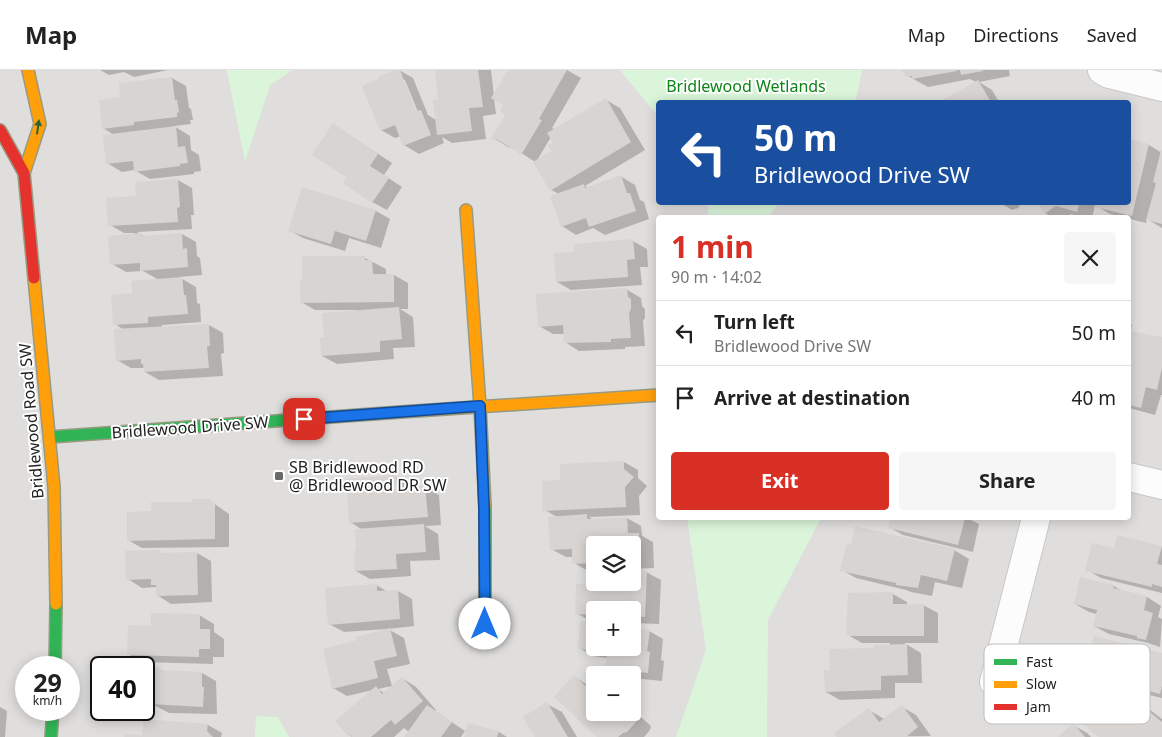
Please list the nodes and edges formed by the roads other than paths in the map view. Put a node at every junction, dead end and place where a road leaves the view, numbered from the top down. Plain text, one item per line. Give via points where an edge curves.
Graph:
1 (28, 70) edge
2 (1102, 70) edge
3 (1162, 87) edge
4 (0, 130) edge
5 (24, 173) junction
6 (466, 210) dead end
7 (656, 395) edge
8 (480, 406) junction
9 (50, 437) junction
10 (1131, 477) edge
11 (1162, 485) edge
12 (1035, 520) edge
13 (485, 643) dead end
14 (1004, 644) edge
15 (55, 656) edge
16 (52, 721) edge
17 (51, 737) edge

5 -> 1 street, Bridlewood Road SW via 40,124
2 - 3 street
4 - 5 street, Bridlewood Road SW
5 - 9 street, Bridlewood Road SW
6 - 8 street
7 - 8 street, Bridlewood Drive SW
8 - 9 street, Bridlewood Drive SW
8 - 13 street
9 - 15 street, Bridlewood Road SW via 56,556
10 - 11 street
12 - 14 street
16 - 17 street

